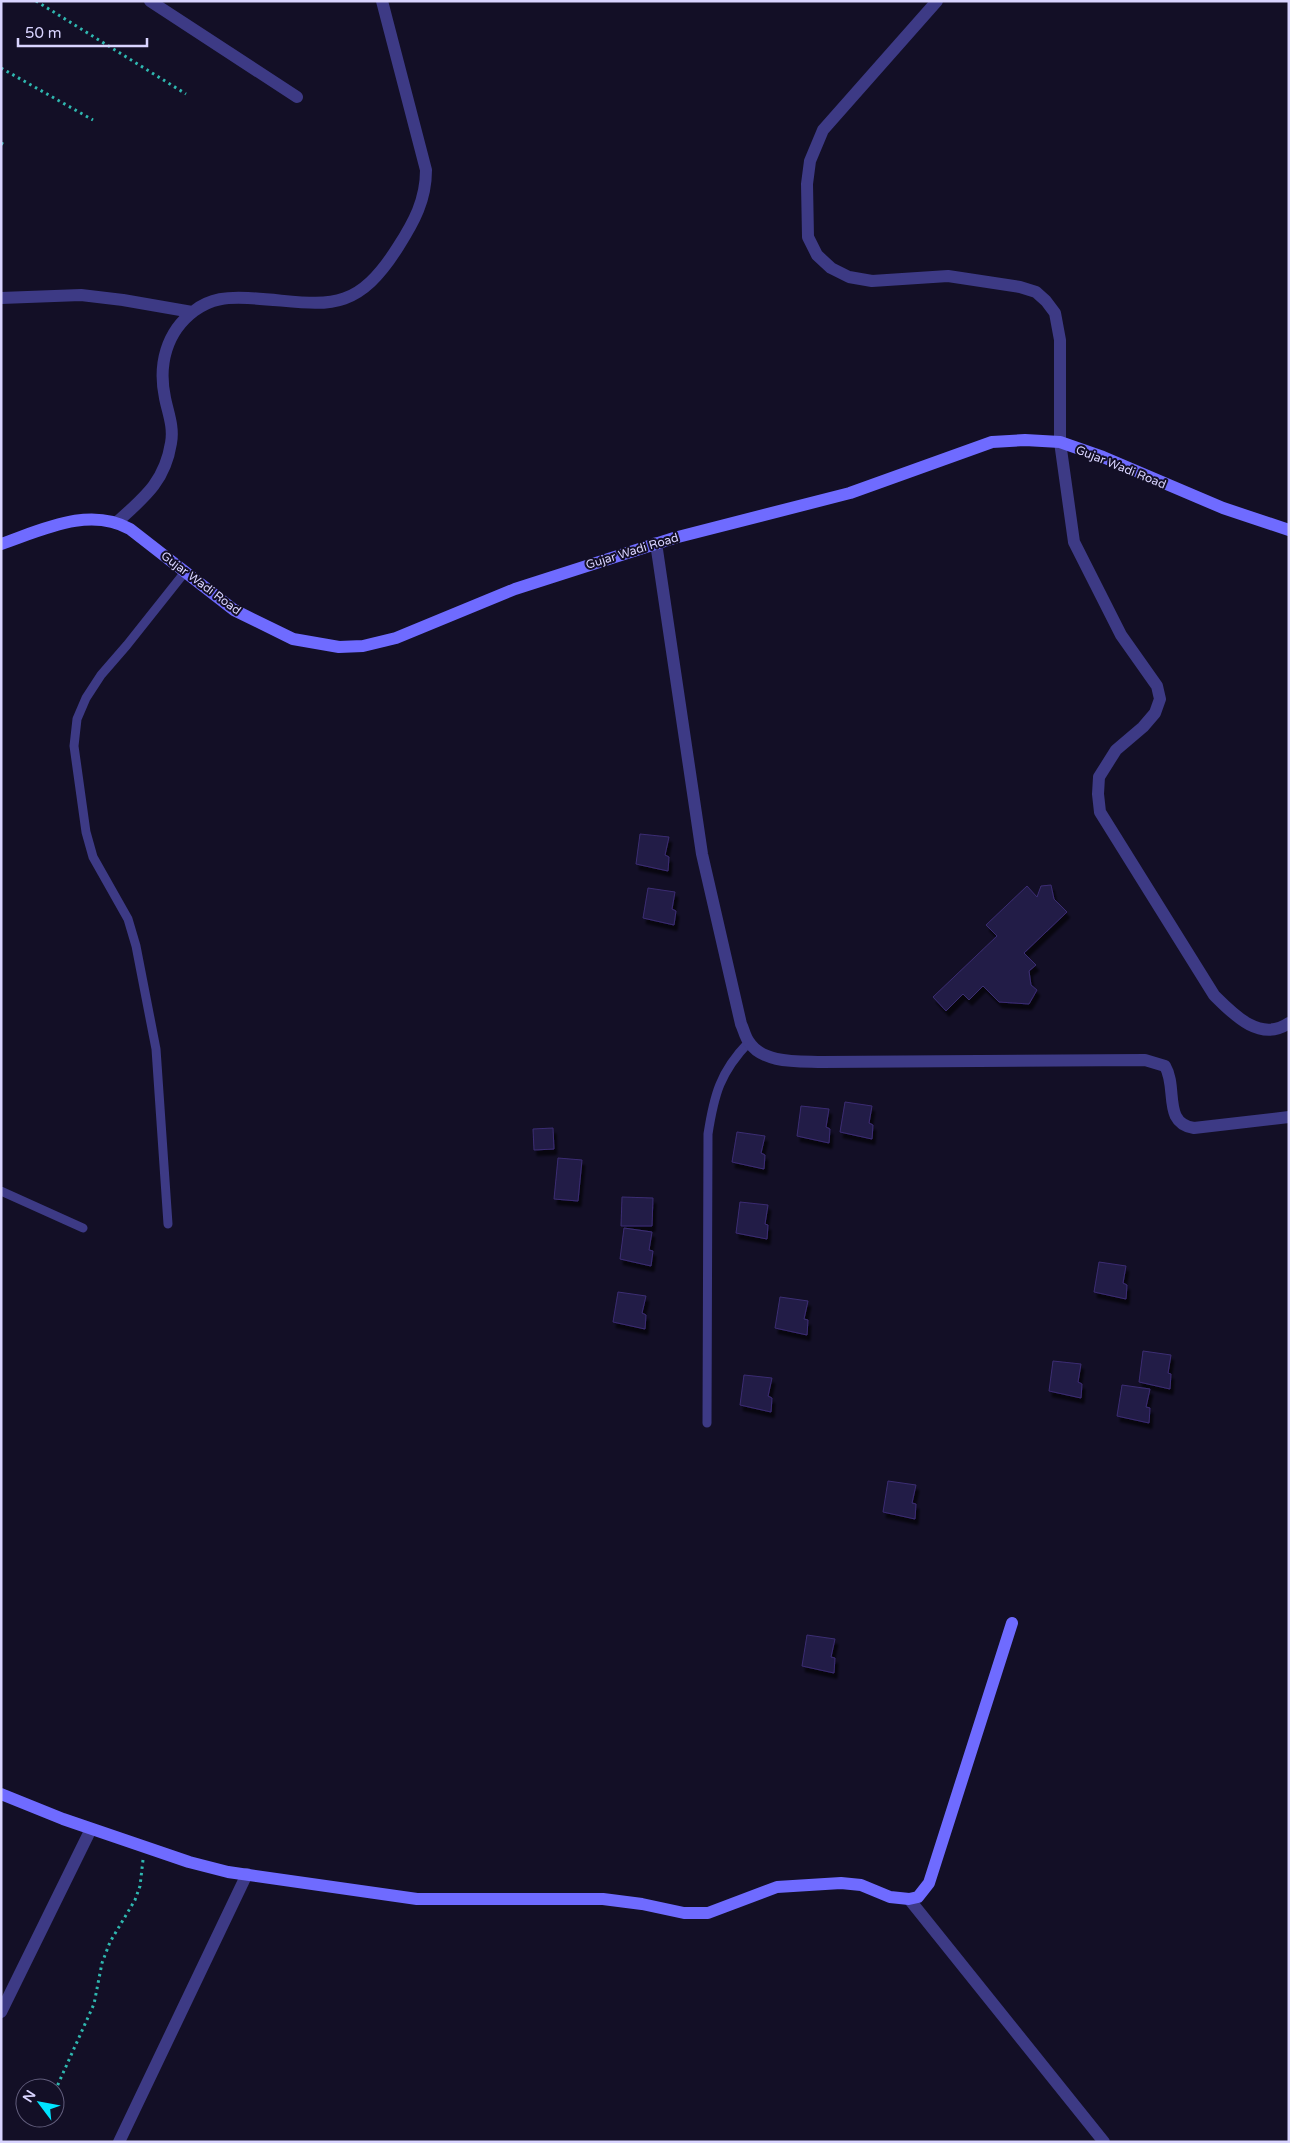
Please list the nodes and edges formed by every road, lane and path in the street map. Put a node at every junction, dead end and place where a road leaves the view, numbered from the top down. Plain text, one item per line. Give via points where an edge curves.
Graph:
1 (36, 1) edge
2 (150, 1) edge
3 (382, 1) edge
4 (937, 1) edge
5 (1, 68) edge
6 (186, 94) dead end
7 (296, 97) dead end
8 (93, 120) dead end
9 (1, 298) edge
10 (192, 312) junction
11 (1060, 442) junction
12 (118, 522) junction
13 (1289, 530) edge
14 (656, 543) junction
15 (1, 544) edge
16 (185, 572) junction
17 (1289, 1023) edge
18 (749, 1042) junction
19 (1289, 1117) edge
20 (1, 1191) edge
21 (168, 1224) dead end
22 (83, 1228) dead end
23 (706, 1423) dead end
24 (1012, 1623) dead end
25 (1, 1794) edge
26 (91, 1829) junction
27 (144, 1847) junction
28 (246, 1874) junction
29 (908, 1900) junction
30 (1, 2012) edge
31 (61, 2078) edge
32 (119, 2142) edge
33 (1104, 2142) edge

1 - 6 path
2 - 7 street
3 - 10 street via 426,170 422,205 408,232 374,279 344,299 329,304 308,304 229,297 208,302
4 - 11 street via 823,130 814,146 807,184 808,237 817,255 831,268 849,277 872,281 948,276 1036,292 1055,313 1060,340
5 - 8 path
9 - 10 street via 80,295
10 - 12 street via 163,356 162,374 172,429 169,453 151,491
11 - 13 street, Gujar Wadi Road via 1223,508
11 - 14 street, Gujar Wadi Road via 992,442 850,493
11 - 17 street via 1074,542 1121,635 1154,681 1160,699 1155,713 1116,750 1099,777 1100,812 1214,995 1256,1029 1278,1028
12 - 15 street, Gujar Wadi Road via 97,518 78,520
12 - 16 street, Gujar Wadi Road
14 - 16 street, Gujar Wadi Road via 515,589 396,638 363,646 339,647 293,639 234,610
14 - 18 street via 702,854 741,1024
16 - 21 lane via 86,698 77,719 74,746 84,824 93,857 128,919 140,965 156,1049
18 - 19 street via 758,1051 780,1060 822,1062 1145,1060 1165,1066 1170,1074 1175,1117 1182,1126 1194,1128
18 - 23 lane via 721,1078 713,1099 708,1134
20 - 22 lane
24 - 29 street via 929,1882 918,1897
25 - 26 street
26 - 27 street
26 - 30 street
27 - 28 street via 189,1862
27 - 31 path via 140,1886 135,1900 110,1942 94,2004
28 - 29 street via 417,1899 603,1899 708,1914 777,1888 841,1883 861,1885 890,1897
28 - 32 street
29 - 33 street

